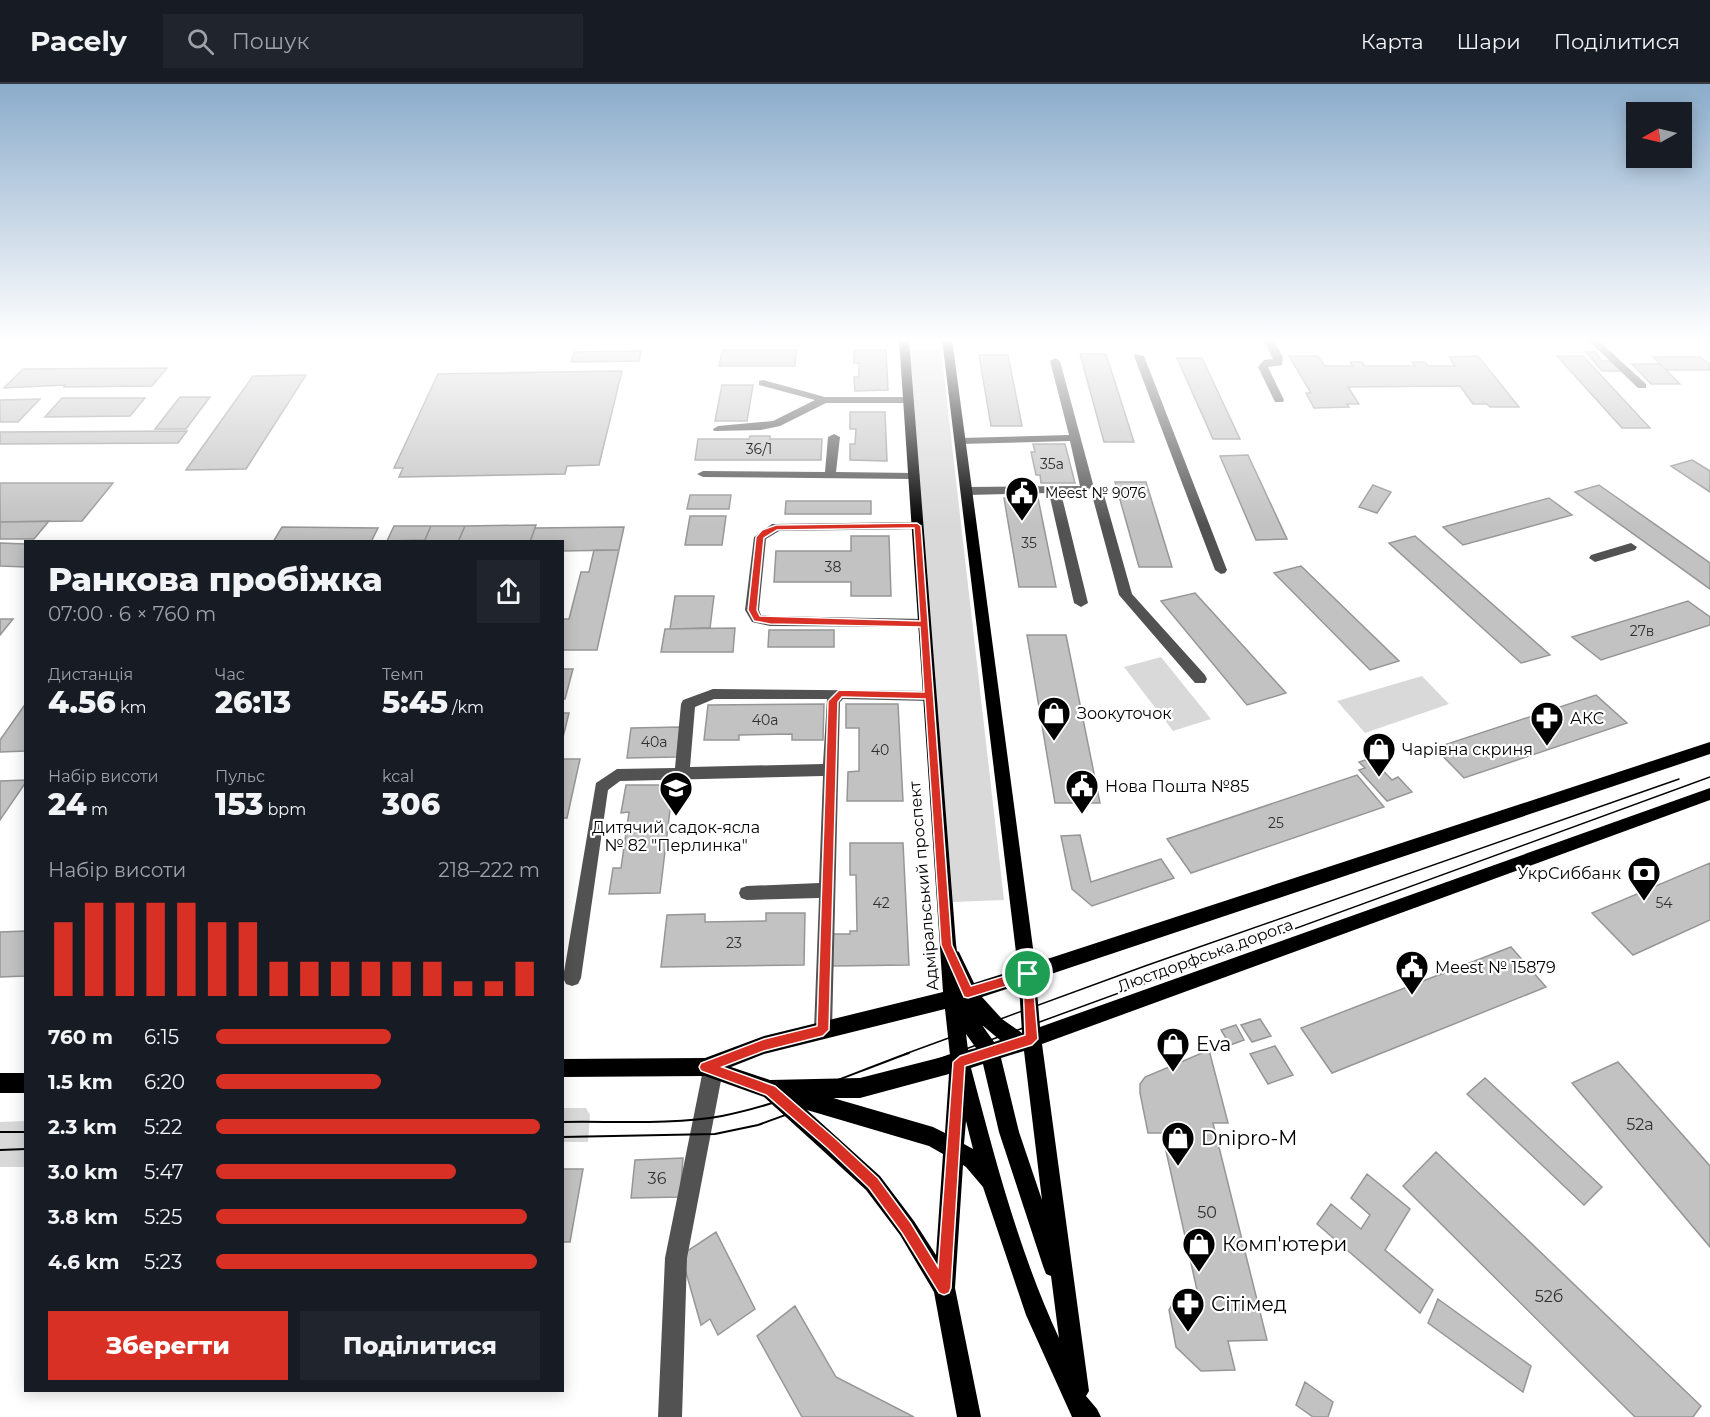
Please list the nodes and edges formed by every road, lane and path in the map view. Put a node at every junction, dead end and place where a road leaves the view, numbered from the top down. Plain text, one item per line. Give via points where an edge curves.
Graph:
1 (822, 401) edge
2 (909, 401) edge
3 (955, 401) edge
4 (1065, 401) edge
5 (1156, 401) edge
6 (718, 429) dead end
7 (834, 437) dead end
8 (1075, 438) junction
9 (960, 441) junction
10 (703, 474) dead end
11 (830, 475) junction
12 (914, 476) junction
13 (1054, 489) junction
14 (967, 491) junction
15 (1098, 495) dead end
16 (917, 526) junction
17 (1631, 547) dead end
18 (1595, 558) dead end
19 (1221, 570) dead end
20 (1081, 603) dead end
21 (924, 624) junction
22 (1200, 679) dead end
23 (839, 694) junction
24 (929, 696) junction
25 (1710, 748) edge
26 (831, 770) junction
27 (682, 773) junction
28 (1710, 794) edge
29 (827, 890) junction
30 (747, 893) dead end
31 (1028, 974) junction
32 (572, 978) dead end
33 (960, 995) junction
34 (823, 1030) junction
35 (1026, 1041) junction
36 (990, 1052) junction
37 (960, 1062) junction
38 (564, 1068) edge
39 (709, 1069) junction
40 (0, 1083) edge
41 (24, 1083) edge
42 (770, 1090) junction
43 (953, 1148) junction
44 (992, 1185) junction
45 (944, 1288) junction
46 (1063, 1294) junction
47 (1082, 1414) edge
48 (670, 1417) edge
49 (969, 1417) edge

1 - 6 street via 776,424
2 - 12 main road, Адміральський проспект
3 - 9 main road
4 - 8 street
5 - 19 street
7 - 11 street
8 - 9 street
8 - 13 street via 1087,484 1084,489
9 - 14 main road
10 - 11 street
11 - 12 street
12 - 16 main road, Адміральський проспект
13 - 14 street
13 - 20 street
14 - 31 main road
15 - 22 street via 1126,595
16 - 21 main road, Адміральський проспект
16 - 21 street via 776,527 765,532 760,537 752,610 757,619 770,621
17 - 18 street
21 - 24 main road, Адміральський проспект
23 - 24 street
23 - 26 street via 833,701
23 - 27 street via 713,694 688,704
24 - 33 main road, Адміральський проспект via 947,945
25 - 31 main road, Люстдорфська дорога
26 - 27 street
26 - 29 street
27 - 32 street via 617,775 601,787
28 - 35 main road, Люстдорфська дорога
29 - 30 street
29 - 34 street
31 - 33 main road, Люстдорфська дорога
31 - 35 main road
33 - 34 main road, Люстдорфська дорога
33 - 35 main road via 990,1023
33 - 36 main road
33 - 37 main road, Адміральський проспект
34 - 39 main road, Люстдорфська дорога via 764,1045
35 - 36 main road, Люстдорфська дорога
35 - 46 main road
36 - 37 main road, Люстдорфська дорога
36 - 46 main road via 1010,1132
37 - 42 main road, Люстдорфська дорога via 860,1088
37 - 43 main road
37 - 44 main road, Адміральський проспект
38 - 39 main road, Люстдорфська дорога
39 - 42 main road, Люстдорфська дорога
39 - 48 street via 676,1258
40 - 41 main road
42 - 43 main road via 933,1137
42 - 45 main road via 873,1183
43 - 44 main road via 973,1160
43 - 45 main road
44 - 47 main road, Адміральський проспект via 1037,1315
45 - 49 main road
46 - 47 main road

